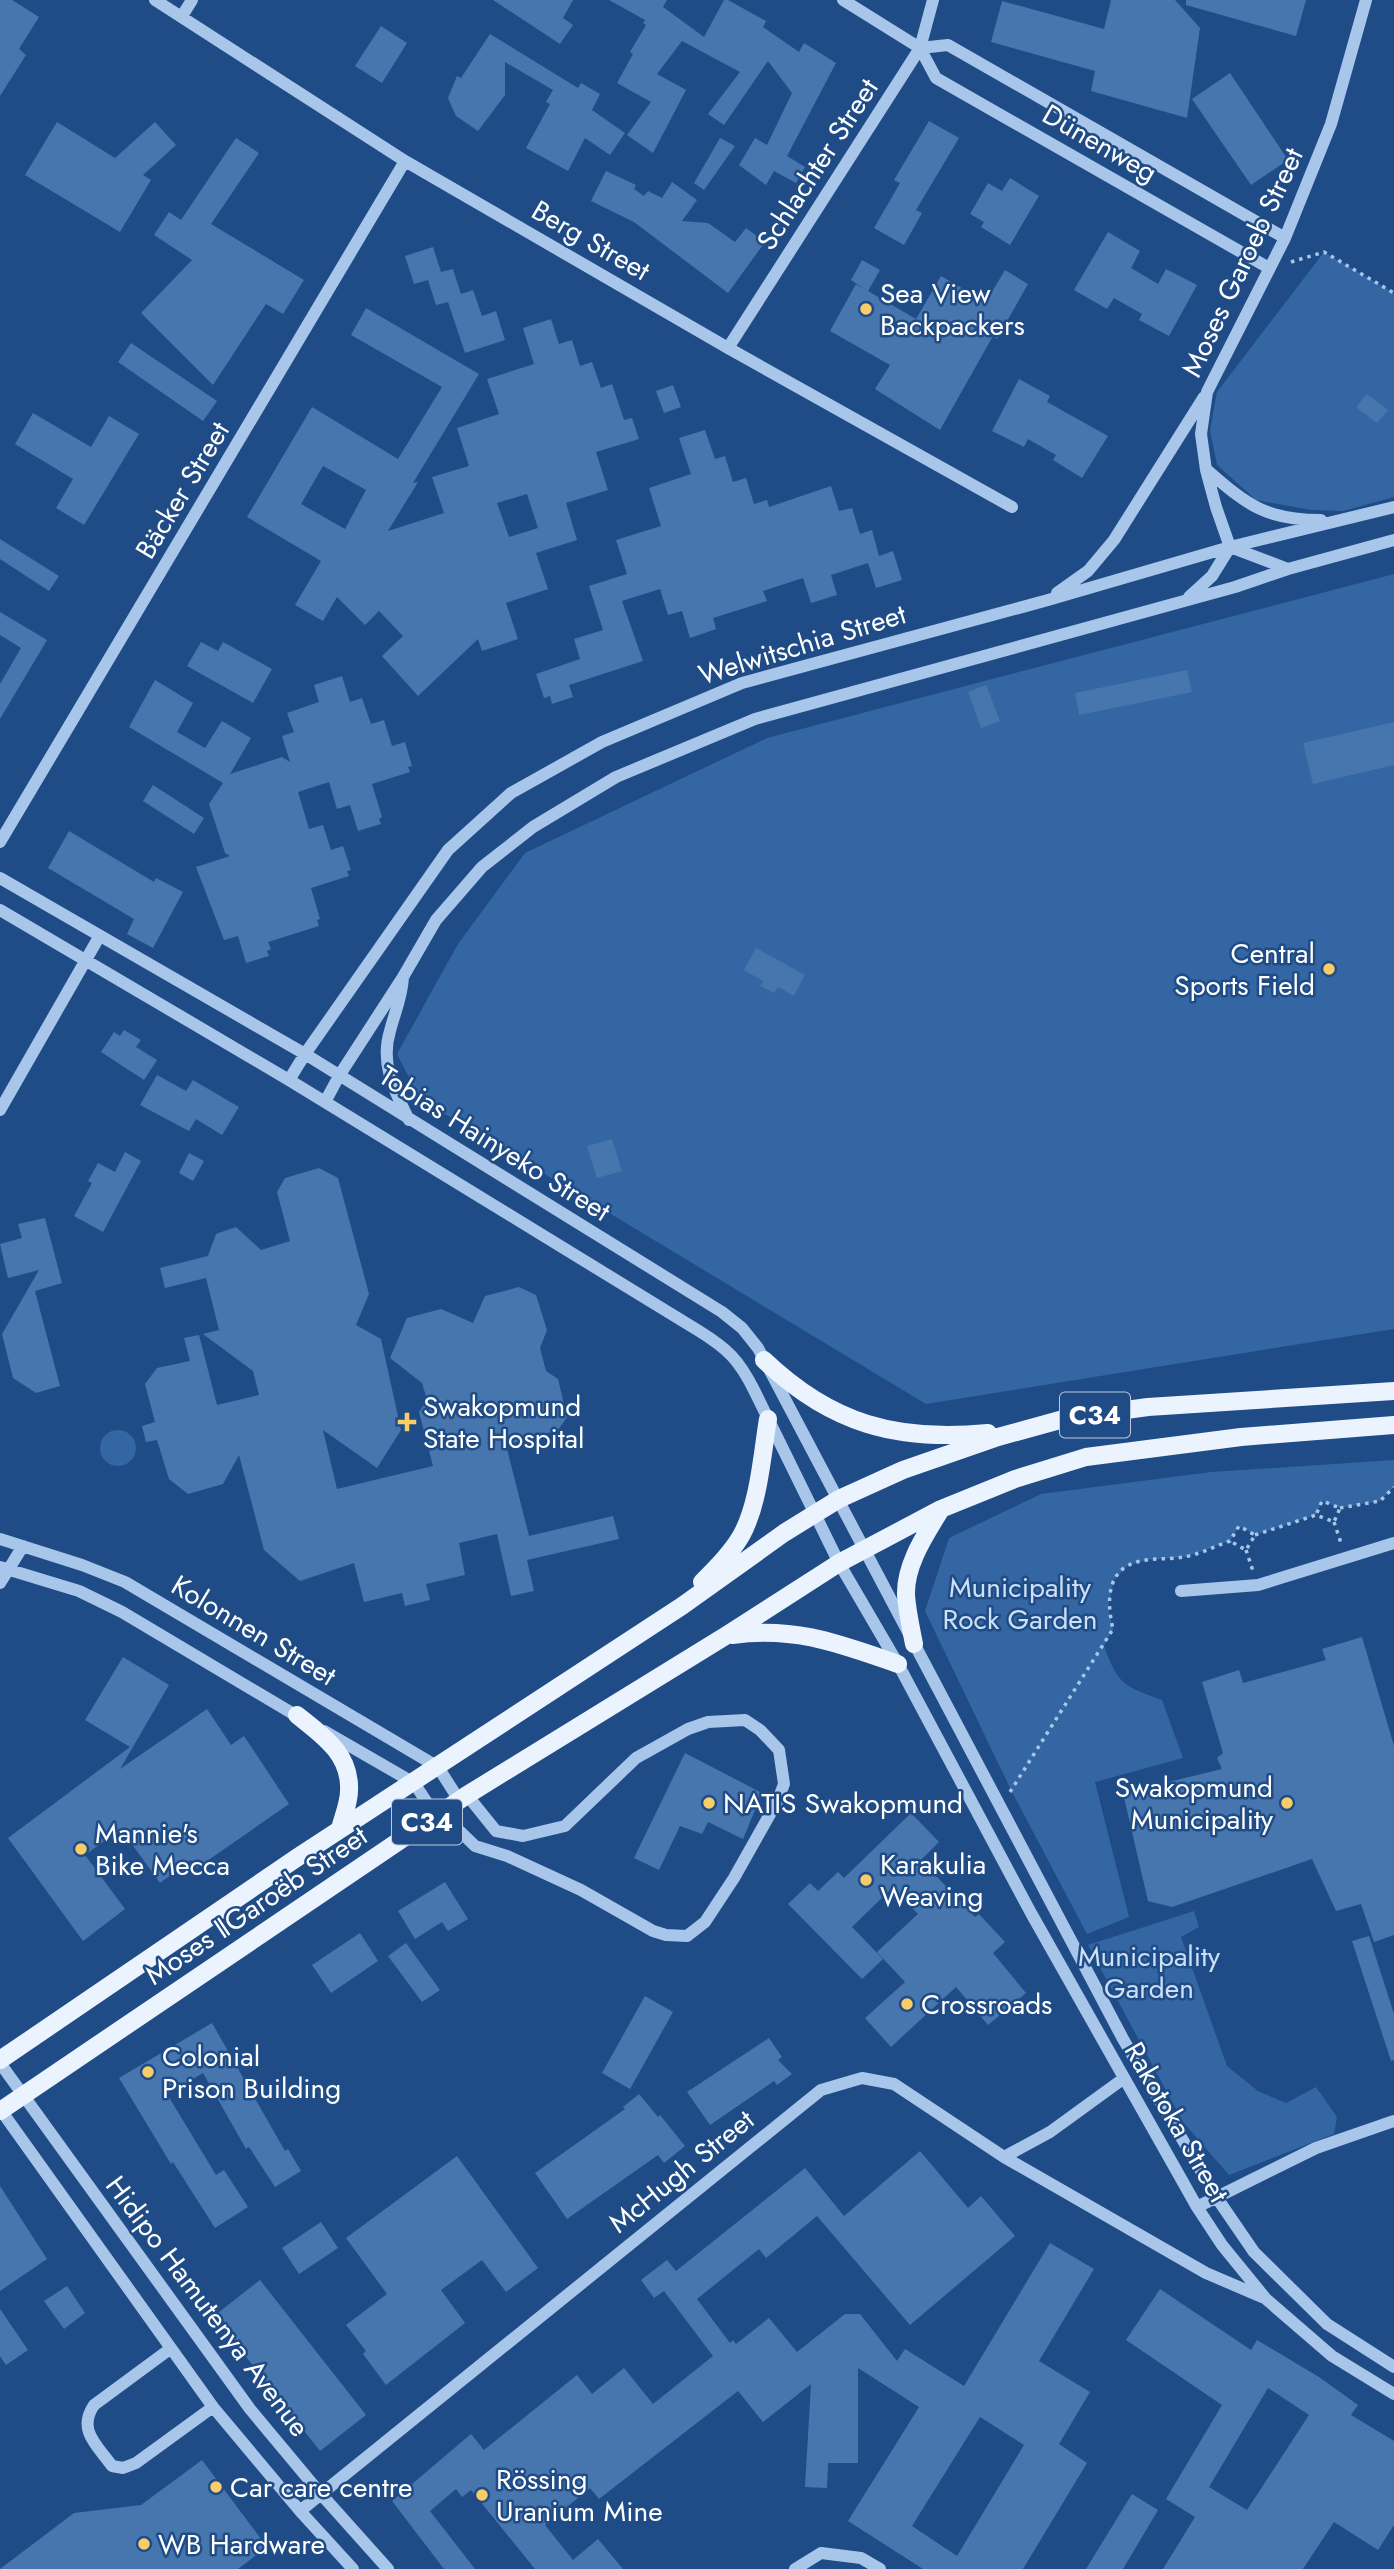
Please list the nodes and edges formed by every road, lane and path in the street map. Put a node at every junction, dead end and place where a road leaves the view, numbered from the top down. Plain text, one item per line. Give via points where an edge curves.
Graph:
1 (155, 0) edge
2 (192, 0) edge
3 (843, 0) edge
4 (933, 0) edge
5 (1366, 0) edge
6 (182, 16) junction
7 (920, 48) junction
8 (405, 161) junction
9 (1285, 238) junction
10 (1269, 268) junction
11 (1394, 293) edge
12 (728, 348) junction
13 (1207, 392) junction
14 (1206, 470) junction
15 (1394, 506) edge
16 (1012, 507) dead end
17 (1342, 520) junction
18 (1394, 540) edge
19 (1230, 547) junction
20 (1288, 569) junction
21 (1048, 600) junction
22 (1185, 600) junction
23 (0, 842) edge
24 (0, 878) edge
25 (0, 910) edge
26 (99, 937) junction
27 (85, 962) junction
28 (403, 977) junction
29 (305, 1054) junction
30 (339, 1076) junction
31 (289, 1080) junction
32 (324, 1102) junction
33 (0, 1110) edge
34 (410, 1121) junction
35 (764, 1360) junction
36 (1394, 1391) edge
37 (768, 1419) junction
38 (1394, 1425) edge
39 (1023, 1429) junction
40 (1394, 1486) edge
41 (839, 1499) junction
42 (1340, 1508) junction
43 (941, 1509) junction
44 (815, 1514) junction
45 (1316, 1515) junction
46 (1334, 1522) junction
47 (1255, 1535) junction
48 (0, 1539) edge
49 (1230, 1541) junction
50 (1394, 1543) edge
51 (23, 1546) junction
52 (865, 1548) junction
53 (1346, 1558) junction
54 (839, 1563) junction
55 (4, 1568) edge
56 (0, 1583) edge
57 (1181, 1591) dead end
58 (682, 1606) junction
59 (727, 1635) junction
60 (914, 1644) junction
61 (898, 1664) junction
62 (297, 1716) junction
63 (438, 1767) junction
64 (414, 1783) junction
65 (463, 1797) junction
66 (999, 1808) junction
67 (439, 1814) junction
68 (340, 1829) junction
69 (0, 2061) edge
70 (1123, 2079) junction
71 (23, 2094) junction
72 (0, 2110) edge
73 (1394, 2122) edge
74 (1004, 2157) junction
75 (1217, 2198) junction
76 (1197, 2207) junction
77 (1265, 2299) junction
78 (170, 2349) junction
79 (1394, 2367) edge
80 (1394, 2394) edge
81 (213, 2407) junction
82 (320, 2493) junction
83 (300, 2511) junction
84 (354, 2569) edge
85 (388, 2569) edge
86 (795, 2569) edge
87 (880, 2569) edge

1 - 6 street, Berg Street
2 - 6 street
3 - 7 street, Dünenweg
4 - 7 street, Schlachter Street
5 - 9 street, Moses Garoeb Street via 1331,124
6 - 8 street, Berg Street
7 - 9 street, Dünenweg via 948,46
7 - 10 street, Dünenweg via 936,78
7 - 12 street, Schlachter Street
8 - 12 street, Berg Street
8 - 23 street, Bäcker Street
9 - 10 street, Moses Garoeb Street
10 - 11 path via 1324,252
10 - 13 street, Moses Garoeb Street
12 - 16 street, Berg Street
13 - 14 street, Moses Garoeb Street via 1201,434
13 - 21 street via 1114,540 1088,571
14 - 17 street via 1256,509 1294,520
14 - 19 street, Moses Garoeb Street
15 - 17 street, Welwitschia Street
17 - 19 street, Welwitschia Street
18 - 20 street, Welwitschia Street
19 - 20 street
19 - 21 street, Welwitschia Street
19 - 22 street via 1212,576
20 - 22 street, Welwitschia Street
21 - 29 street, Welwitschia Street via 742,683 602,743 511,793 448,850
22 - 28 street, Welwitschia Street via 755,719 616,777 533,827 482,867 436,920
24 - 26 street, Tobias Hainyeko Street
25 - 27 street, Tobias Hainyeko Street
26 - 27 street
26 - 29 street, Tobias Hainyeko Street
27 - 31 street, Tobias Hainyeko Street
27 - 33 street
28 - 30 street, Welwitschia Street
28 - 34 street via 402,998 385,1057 391,1082
29 - 30 street, Tobias Hainyeko Street
29 - 31 street, Welwitschia Street
30 - 32 street, Welwitschia Street
30 - 34 street, Tobias Hainyeko Street
31 - 32 street, Tobias Hainyeko Street
32 - 37 street, Tobias Hainyeko Street via 721,1344 741,1364
34 - 35 street, Tobias Hainyeko Street via 722,1312 742,1328
35 - 39 main road via 808,1397 850,1419 908,1435 959,1436
35 - 41 street, Tobias Hainyeko Street
36 - 39 main road, C34 via 1148,1407
37 - 44 street, Tobias Hainyeko Street
37 - 58 main road via 751,1513 741,1536
38 - 43 main road, C34 via 1241,1437 1086,1457
39 - 41 main road, C34 via 903,1470
40 - 42 path via 1380,1501
41 - 44 main road, C34
41 - 52 street, Tobias Hainyeko Street
42 - 45 path via 1322,1501
42 - 46 path
43 - 52 main road, C34
43 - 60 main road via 910,1568 906,1593
44 - 54 street, Tobias Hainyeko Street
44 - 58 main road, Moses ǁGaroëb Street / C34
45 - 46 path
45 - 47 path
46 - 53 path
47 - 49 path via 1246,1550
47 - 49 path via 1239,1525
48 - 51 street, Kolonnen Street
49 - 66 path via 1186,1557 1128,1565 1114,1580 1108,1607 1113,1629
50 - 53 street
51 - 55 street
51 - 63 street, Kolonnen Street via 125,1582
52 - 54 main road, Moses ǁGaroëb Street / C34
52 - 60 street, Rakotoka Street
53 - 57 street via 1258,1586
54 - 59 main road, Moses ǁGaroëb Street / C34
54 - 61 street, Rakotoka Street
55 - 56 street
55 - 62 street, Kolonnen Street via 79,1591 122,1612
58 - 63 main road, Moses ǁGaroëb Street / C34
59 - 61 main road via 790,1632
59 - 65 main road, Moses ǁGaroëb Street / C34
60 - 66 street, Rakotoka Street
61 - 70 street, Rakotoka Street
62 - 64 street, Kolonnen Street
62 - 68 main road via 334,1745 343,1760 349,1791
63 - 64 main road, Moses ǁGaroëb Street / C34
63 - 65 street, Kolonnen Street
64 - 67 street, Kolonnen Street
64 - 68 main road, Moses ǁGaroëb Street / C34
65 - 67 main road, Moses ǁGaroëb Street / C34
65 - 67 street, Kolonnen Street via 496,1831 523,1836 565,1826 636,1758 666,1740 708,1722 745,1720 779,1750 785,1784 734,1878 705,1922 687,1936 653,1931 580,1890 475,1846
66 - 75 street, Rakotoka Street via 1123,2039
67 - 71 main road, Moses ǁGaroëb Street / C34
68 - 69 main road, Moses ǁGaroëb Street / C34
69 - 71 street, Hidipo Hamutenya Avenue
70 - 74 street via 1050,2132
70 - 76 street, Rakotoka Street
71 - 72 main road, Moses ǁGaroëb Street / C34
71 - 82 street, Hidipo Hamutenya Avenue via 202,2345
72 - 78 street, Hidipo Hamutenya Avenue
73 - 75 street via 1316,2148
74 - 77 street, McHugh Street via 1206,2273
74 - 82 street, McHugh Street via 894,2084 862,2078 821,2090
75 - 76 street
75 - 79 street, Rakotoka Street via 1254,2252 1327,2324
76 - 77 street, Rakotoka Street
77 - 80 street, Rakotoka Street via 1332,2356
78 - 81 street, Hidipo Hamutenya Avenue
78 - 81 street via 93,2405 87,2416 86,2429 112,2466 136,2463
81 - 83 street, Hidipo Hamutenya Avenue
82 - 83 street, McHugh Street
82 - 85 street, Hidipo Hamutenya Avenue
83 - 84 street, Hidipo Hamutenya Avenue
86 - 87 street via 821,2553 861,2558

